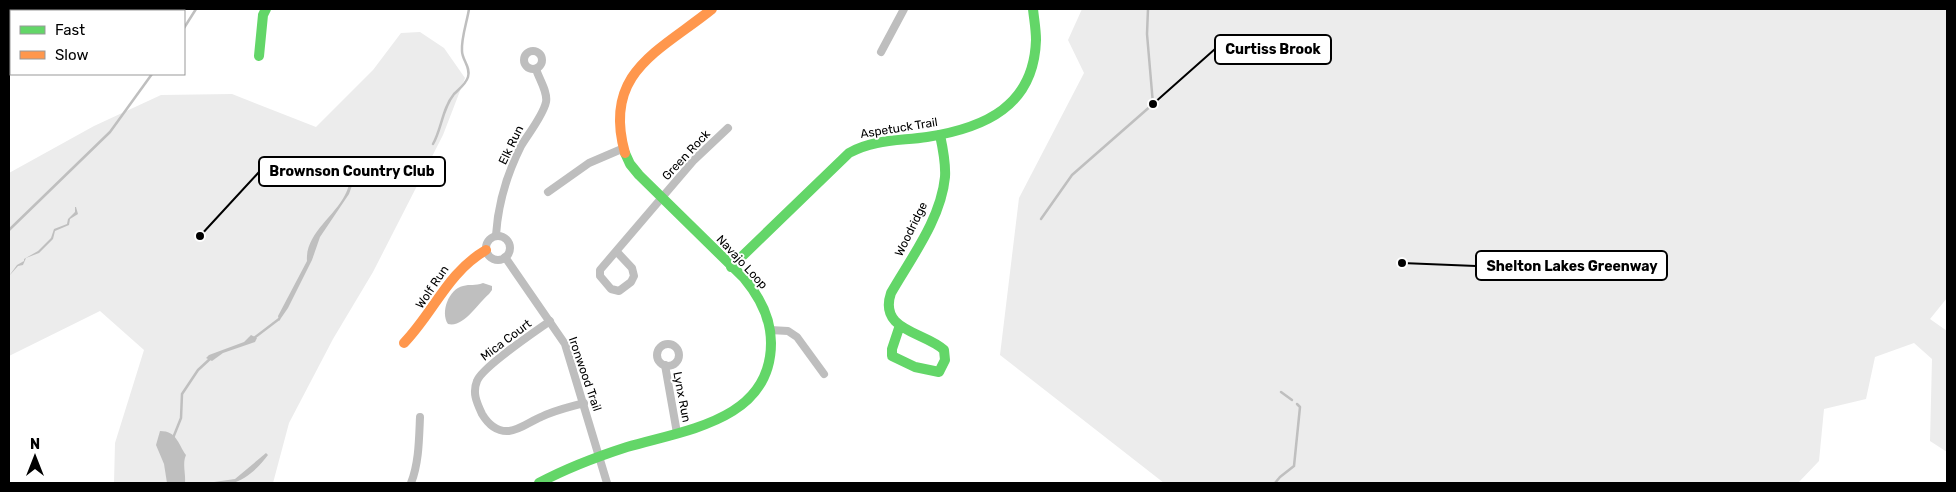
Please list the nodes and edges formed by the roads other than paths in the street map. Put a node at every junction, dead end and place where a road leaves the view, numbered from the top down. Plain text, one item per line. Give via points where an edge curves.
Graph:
1 (266, 9) edge
2 (712, 9) edge
3 (904, 9) edge
4 (1033, 9) edge
5 (881, 52) dead end
6 (259, 56) dead end
7 (536, 69) dead end
8 (728, 128) dead end
9 (940, 135) junction
10 (624, 148) junction
11 (548, 192) dead end
12 (661, 198) junction
13 (496, 235) junction
14 (486, 250) junction
15 (617, 252) junction
16 (505, 257) junction
17 (732, 267) junction
18 (550, 321) junction
19 (899, 328) junction
20 (770, 330) junction
21 (404, 343) dead end
22 (665, 365) dead end
23 (824, 374) dead end
24 (584, 403) junction
25 (420, 417) dead end
26 (678, 433) junction
27 (599, 455) junction
28 (411, 483) edge
29 (539, 483) edge
30 (607, 483) edge

1 - 6 street
2 - 10 street, Navajo Loop via 633,74 621,104
3 - 5 street
4 - 9 street, Aspetuck Trail via 1035,49 1016,97 1000,113
7 - 13 street, Elk Run via 546,103 509,174 500,204
8 - 12 street, Green Rock
9 - 17 street, Aspetuck Trail via 879,141 855,148
9 - 19 street, Woodridge via 945,164 944,186 925,232 889,298 890,309
10 - 11 street via 578,170
10 - 12 street, Navajo Loop via 634,170
12 - 15 street, Green Rock
12 - 17 street, Navajo Loop
13 - 14 street via 488,240
13 - 16 street via 508,242 510,248
14 - 16 street via 495,260
14 - 21 street, Wolf Run via 459,268 420,326
15 - 15 street via 600,270 600,276 611,289 619,291 634,276 632,268
16 - 18 street, Ironwood Trail
17 - 20 street, Navajo Loop via 758,297
18 - 24 street, Ironwood Trail via 565,344
18 - 24 street, Mica Court via 479,376 475,387 476,400 489,424 507,431 554,411
19 - 19 street via 941,346 946,356 938,372 929,372 892,356
20 - 23 street via 788,331 797,337
20 - 26 street, Navajo Loop via 767,369 747,401 717,420
22 - 26 street, Lynx Run
24 - 27 street, Ironwood Trail
25 - 28 street via 415,474
26 - 27 street, Navajo Loop
27 - 29 street, Navajo Loop
27 - 30 street, Ironwood Trail

